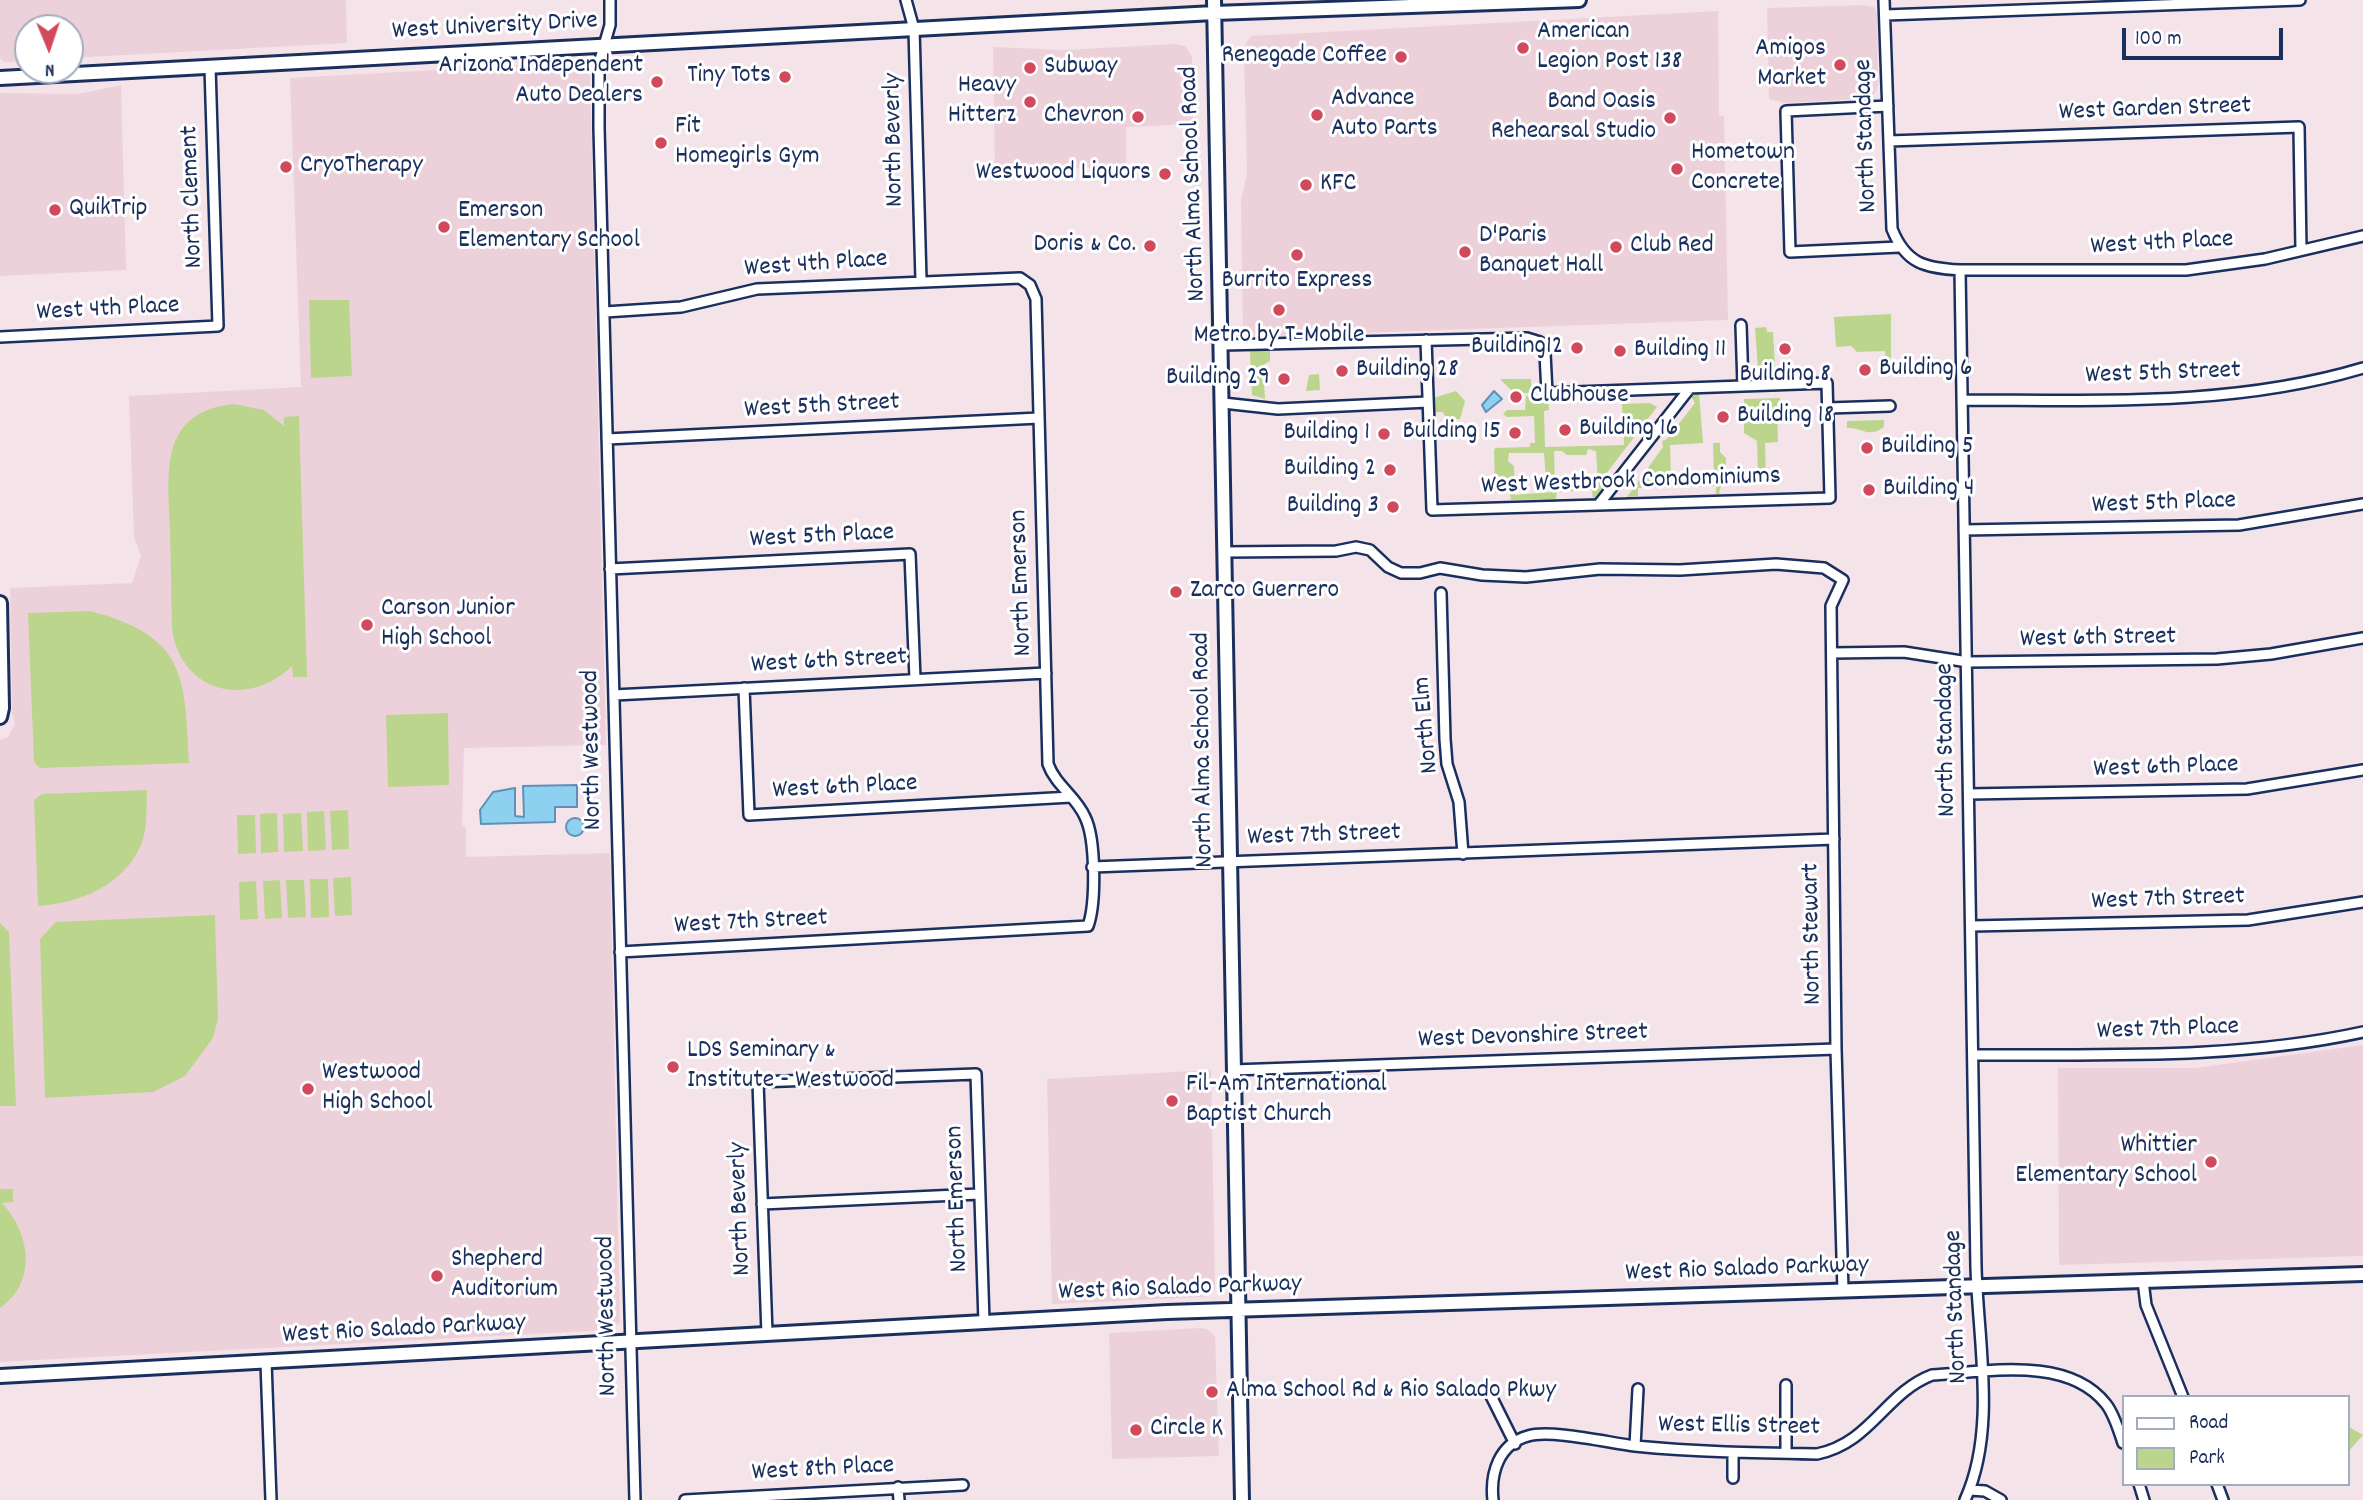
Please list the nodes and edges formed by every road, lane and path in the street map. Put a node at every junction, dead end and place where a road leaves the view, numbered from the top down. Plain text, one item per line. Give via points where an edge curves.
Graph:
1 (610, 0) edge
2 (906, 0) edge
3 (1579, 0) edge
4 (1884, 0) edge
5 (2300, 0) edge
6 (1214, 6) edge
7 (1885, 15) junction
8 (914, 29) junction
9 (603, 45) junction
10 (210, 67) junction
11 (0, 78) edge
12 (1888, 106) junction
13 (1889, 141) junction
14 (2363, 236) edge
15 (1899, 247) junction
16 (2301, 250) junction
17 (1960, 270) junction
18 (921, 281) junction
19 (1030, 285) joint
20 (605, 312) junction
21 (1741, 325) dead end
22 (219, 326) joint
23 (0, 337) edge
24 (1426, 340) junction
25 (1222, 345) junction
26 (2363, 368) edge
27 (1743, 386) junction
28 (1690, 388) junction
29 (1962, 400) junction
30 (1428, 402) junction
31 (1223, 403) junction
32 (1890, 406) dead end
33 (1828, 408) junction
34 (1040, 418) junction
35 (607, 439) junction
36 (1599, 504) junction
37 (2363, 504) edge
38 (1964, 530) junction
39 (1225, 552) junction
40 (610, 569) junction
41 (1441, 593) dead end
42 (0, 603) edge
43 (2363, 638) edge
44 (1832, 653) junction
45 (1968, 662) junction
46 (1046, 673) junction
47 (915, 679) junction
48 (744, 688) junction
49 (614, 695) junction
50 (0, 717) edge
51 (2363, 770) edge
52 (1969, 794) junction
53 (1071, 797) junction
54 (1834, 839) junction
55 (1464, 854) junction
56 (1229, 862) junction
57 (1092, 867) junction
58 (2363, 902) edge
59 (1972, 926) junction
60 (620, 952) junction
61 (2363, 1032) edge
62 (1836, 1049) junction
63 (1973, 1055) junction
64 (1233, 1070) junction
65 (976, 1074) joint
66 (979, 1194) junction
67 (762, 1204) junction
68 (2363, 1274) edge
69 (2143, 1281) junction
70 (1977, 1284) junction
71 (1843, 1291) junction
72 (1238, 1310) junction
73 (984, 1322) junction
74 (767, 1334) junction
75 (631, 1342) junction
76 (266, 1362) junction
77 (1982, 1373) junction
78 (0, 1376) edge
79 (1786, 1385) dead end
80 (1638, 1389) dead end
81 (1490, 1394) dead end
82 (2182, 1395) edge
83 (2122, 1441) edge
84 (1515, 1444) junction
85 (1635, 1446) junction
86 (1733, 1453) junction
87 (1786, 1453) junction
88 (1733, 1478) dead end
89 (963, 1485) dead end
90 (898, 1488) junction
91 (1970, 1490) junction
92 (271, 1500) edge
93 (635, 1500) edge
94 (685, 1500) edge
95 (899, 1500) edge
96 (1242, 1500) edge
97 (1493, 1500) edge
98 (1965, 1500) edge
99 (2001, 1500) edge

1 - 9 street, North Westwood via 610,25
2 - 8 street, North Beverly
3 - 6 main road, West University Drive
4 - 7 street, North Standage
5 - 7 street
6 - 8 main road, West University Drive
6 - 25 main road, North Alma School Road
7 - 12 street, North Standage
8 - 9 main road, West University Drive
8 - 18 street, North Beverly
9 - 10 main road, West University Drive
9 - 20 street, North Westwood via 599,66
10 - 11 main road, West University Drive
10 - 22 street, North Clement
12 - 13 street, North Standage
12 - 15 street via 1786,111 1790,252
13 - 15 street, North Standage via 1892,229
13 - 16 street, West Garden Street via 2299,127
14 - 16 street, West 4th Place
15 - 17 street, North Standage via 1920,263
16 - 17 street, West 4th Place via 2186,270
17 - 29 street, North Standage
18 - 19 street, West 4th Place via 1020,278
18 - 20 street, West 4th Place via 757,289 681,307
19 - 34 street, North Emerson via 1036,299
20 - 35 street, North Westwood
21 - 27 street
22 - 23 street, West 4th Place
24 - 25 street
24 - 28 street via 1527,338 1540,342 1547,393
24 - 30 street
25 - 31 main road, North Alma School Road
26 - 29 street, West 5th Street via 2291,387 2204,398
27 - 28 street
27 - 33 street via 1827,383
28 - 36 street
29 - 38 street, North Standage
30 - 31 street via 1278,409
30 - 36 street, West Westbrook Condominiums via 1432,510
31 - 39 main road, North Alma School Road
32 - 33 street
33 - 36 street, West Westbrook Condominiums via 1830,498
34 - 35 street, West 5th Street
34 - 46 street, North Emerson
35 - 40 street, North Westwood
37 - 38 street, West 5th Place via 2239,526
38 - 45 street, North Standage
39 - 44 street, North Stewart via 1356,547 1370,550 1401,573 1440,568 1526,577 1600,569 1776,564 1824,568 1843,580 1831,606
39 - 56 main road, North Alma School Road
40 - 47 street, West 5th Place via 910,554
40 - 49 street, North Westwood
41 - 55 street, North Elm via 1447,764 1459,802
42 - 50 main road
43 - 45 street, West 6th Street via 2217,659
44 - 45 street, West 6th Street via 1904,652
44 - 54 street, North Stewart
45 - 52 street, North Standage
46 - 47 street, West 6th Street
46 - 53 street, North Emerson via 1048,764 1054,780
47 - 48 street, West 6th Street
48 - 49 street, West 6th Street
48 - 53 street, West 6th Place via 749,816
49 - 60 street, North Westwood
51 - 52 street, West 6th Place via 2247,789
52 - 59 street, North Standage
53 - 57 street, North Emerson via 1086,819
54 - 55 street, West 7th Street
54 - 62 street, North Stewart
55 - 56 street, West 7th Street
56 - 57 street, West 7th Street
56 - 64 main road, North Alma School Road
57 - 60 street, West 7th Street via 1093,914 1088,926
58 - 59 street, West 7th Street via 2248,920
59 - 63 street, North Standage
60 - 75 street, North Westwood
61 - 63 street, West 7th Place via 2207,1053
62 - 64 street, West Devonshire Street
62 - 71 street, North Stewart
63 - 70 street, North Standage
64 - 72 main road, North Alma School Road
65 - 66 street, North Emerson
65 - 67 street, North Beverly via 758,1082
66 - 67 street
66 - 73 street, North Emerson
67 - 74 street, North Beverly
68 - 69 main road, West Rio Salado Parkway
69 - 70 main road, West Rio Salado Parkway
69 - 82 street via 2146,1305
70 - 71 main road, West Rio Salado Parkway
70 - 77 street, North Standage
71 - 72 main road, West Rio Salado Parkway
72 - 73 main road, West Rio Salado Parkway
72 - 96 main road, North Alma School Road
73 - 74 main road, West Rio Salado Parkway
74 - 75 main road, West Rio Salado Parkway
75 - 76 main road, West Rio Salado Parkway
75 - 93 street, North Westwood
76 - 78 main road, West Rio Salado Parkway
76 - 92 street
77 - 83 street, West Ellis Street via 2056,1374 2074,1381 2107,1405
77 - 87 street, West Ellis Street via 1932,1375 1913,1382 1864,1433 1847,1444 1817,1454
77 - 91 street, North Standage via 1980,1445
79 - 87 street
80 - 85 street, West Ellis Street
81 - 84 street
84 - 85 street, West Ellis Street via 1528,1436 1547,1435
84 - 97 street via 1497,1462
85 - 86 street, West Ellis Street
86 - 87 street, West Ellis Street
86 - 88 street
89 - 90 street, West 8th Place
90 - 94 street, West 8th Place
90 - 95 street
91 - 98 street, North Standage
91 - 99 street via 1985,1491

